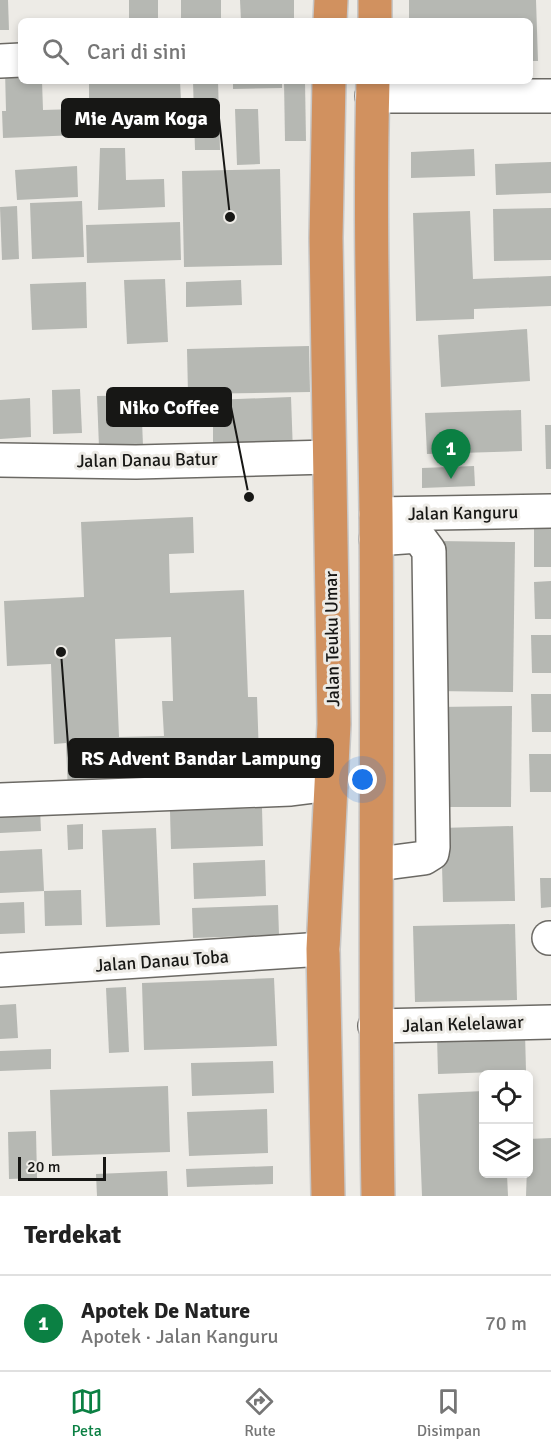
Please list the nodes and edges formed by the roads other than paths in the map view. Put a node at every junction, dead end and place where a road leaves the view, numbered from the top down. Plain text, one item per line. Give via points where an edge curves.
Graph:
1 (331, 0) edge
2 (375, 0) edge
3 (330, 18) edge
4 (375, 18) edge
5 (18, 60) edge
6 (0, 61) edge
7 (329, 84) edge
8 (373, 88) edge
9 (551, 96) edge
10 (326, 238) junction
11 (370, 238) junction
12 (373, 312) junction
13 (329, 313) junction
14 (329, 457) junction
15 (0, 460) edge
16 (551, 511) edge
17 (376, 527) junction
18 (331, 784) junction
19 (0, 800) edge
20 (378, 864) junction
21 (323, 949) junction
22 (0, 970) edge
23 (551, 1022) edge
24 (375, 1026) junction
25 (328, 1196) edge
26 (378, 1196) edge

1 - 3 highway
2 - 4 highway
5 - 6 street
7 - 10 highway, Jalan Teuku Umar
8 - 9 street
8 - 11 highway
10 - 11 highway via 337,249 350,252 363,248
10 - 13 highway, Jalan Teuku Umar
11 - 12 highway
12 - 13 highway via 363,302 351,298 338,301
12 - 17 highway
13 - 14 highway, Jalan Teuku Umar
14 - 15 street, Jalan Danau Batur via 136,462
14 - 18 highway, Jalan Teuku Umar via 334,724
16 - 17 street, Jalan Kanguru
17 - 20 highway
17 - 20 street via 418,536 429,551 433,847 432,853 423,858
18 - 19 street via 291,789
18 - 21 highway, Jalan Teuku Umar
20 - 24 highway
21 - 22 street, Jalan Danau Toba
21 - 25 highway, Jalan Teuku Umar
23 - 24 street, Jalan Kelelawar
24 - 26 highway

